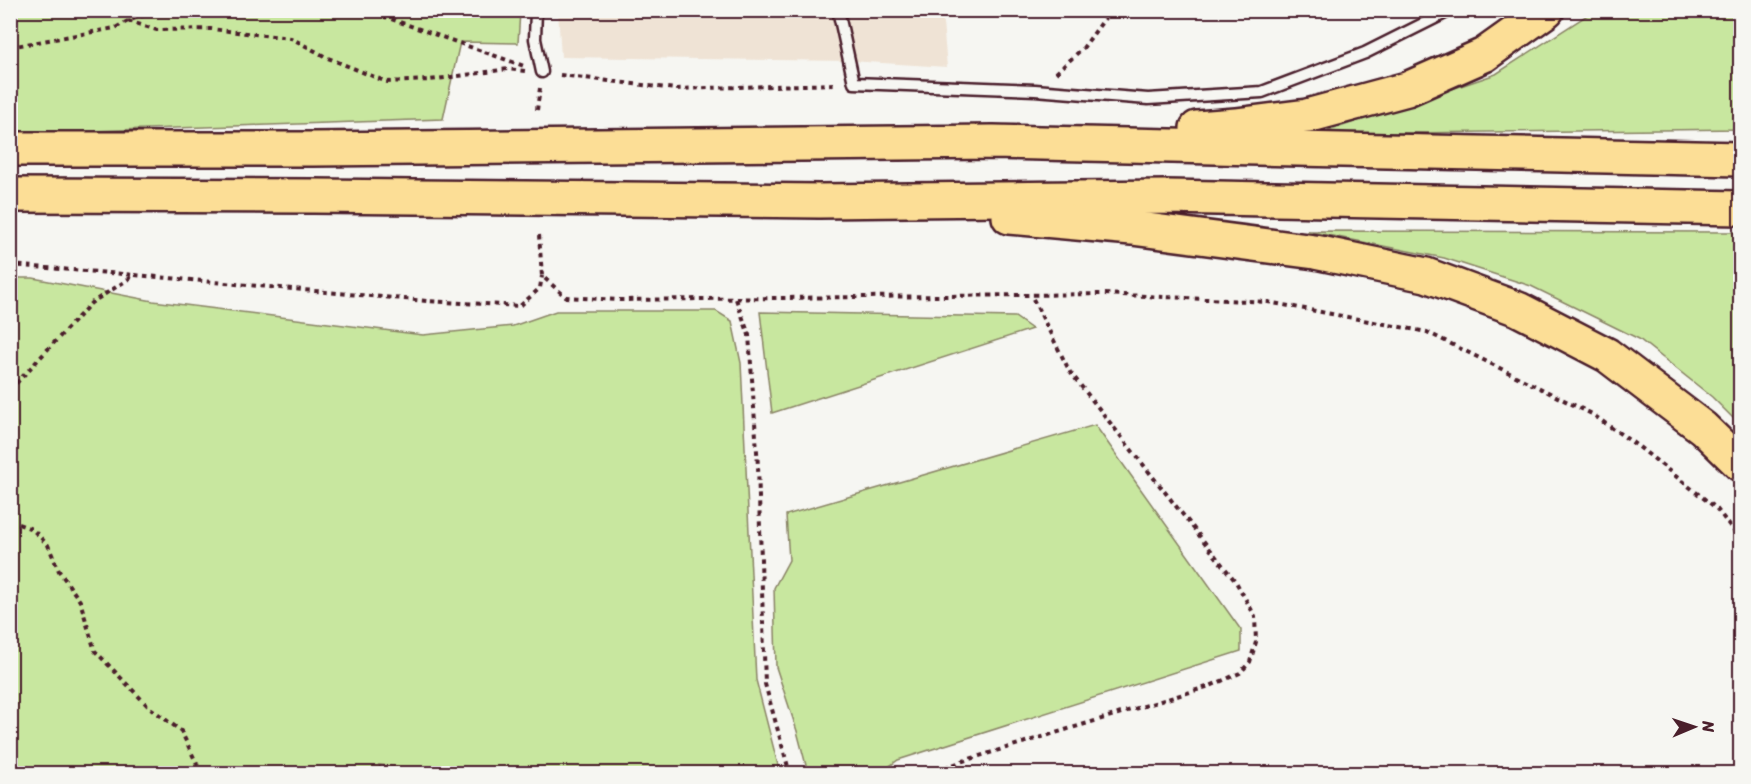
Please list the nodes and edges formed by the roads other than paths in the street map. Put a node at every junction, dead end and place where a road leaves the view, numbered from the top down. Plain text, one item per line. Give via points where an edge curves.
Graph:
1 (536, 10) edge
2 (838, 10) edge
3 (1451, 10) edge
4 (1547, 10) edge
5 (542, 72) road end
6 (993, 142) junction
7 (10, 149) edge
8 (1740, 159) edge
9 (10, 195) edge
10 (819, 201) junction
11 (1740, 208) edge
12 (1740, 464) edge

1 - 5 lane via 535,39
2 - 3 lane via 854,83 1148,99 1262,92 1365,52
4 - 6 highway via 1484,55 1407,89 1307,116 1236,125
6 - 7 highway
6 - 8 highway
9 - 10 highway
10 - 11 highway via 1167,197
10 - 12 highway via 1132,228 1315,252 1426,275 1518,309 1607,356 1703,428

